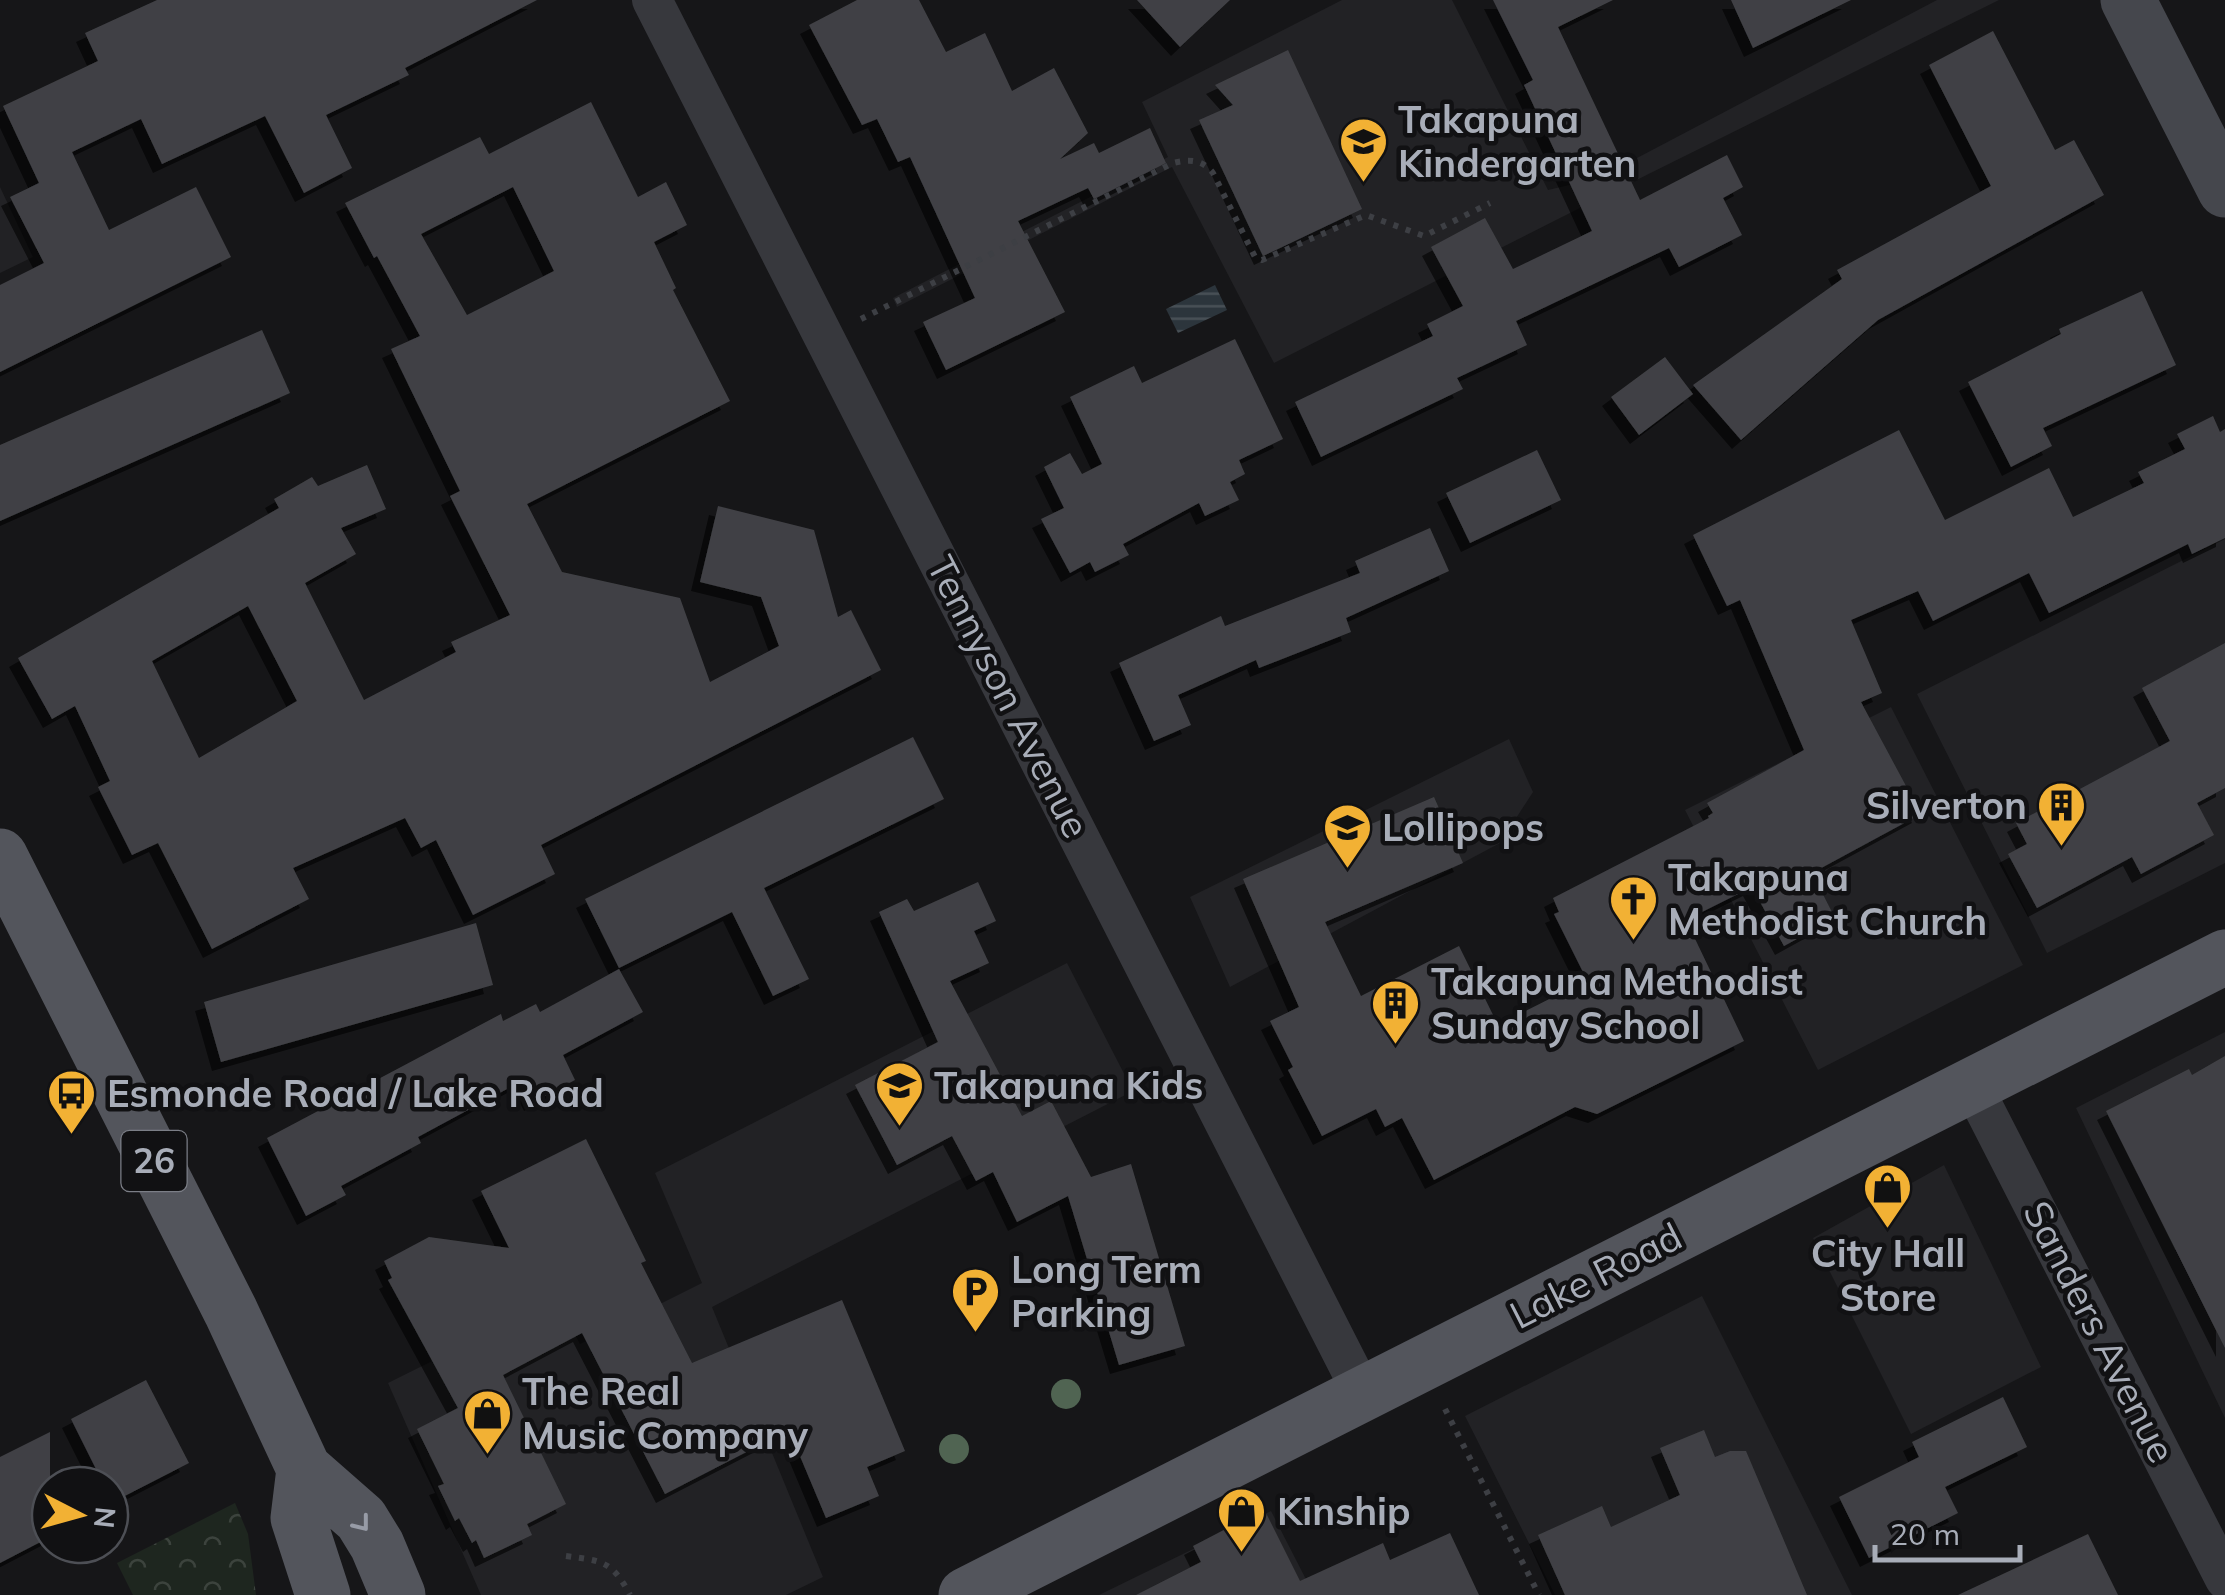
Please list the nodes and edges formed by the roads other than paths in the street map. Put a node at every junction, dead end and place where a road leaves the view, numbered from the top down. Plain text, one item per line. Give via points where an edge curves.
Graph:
1 (652, 0) edge
2 (2128, 0) edge
3 (2225, 190) edge
4 (0, 856) edge
5 (2225, 956) edge
6 (1972, 1085) junction
7 (1363, 1394) junction
8 (304, 1469) junction
9 (2225, 1579) edge
10 (989, 1590) edge
11 (323, 1595) edge
12 (398, 1595) edge

1 - 7 street, Tennyson Avenue
2 - 3 main road
4 - 8 main road, 26
5 - 6 main road, Lake Road
6 - 7 main road, Lake Road
6 - 9 street, Sanders Avenue
7 - 10 main road, Lake Road
8 - 11 main road via 298,1518
8 -> 12 main road, 26 via 361,1519

